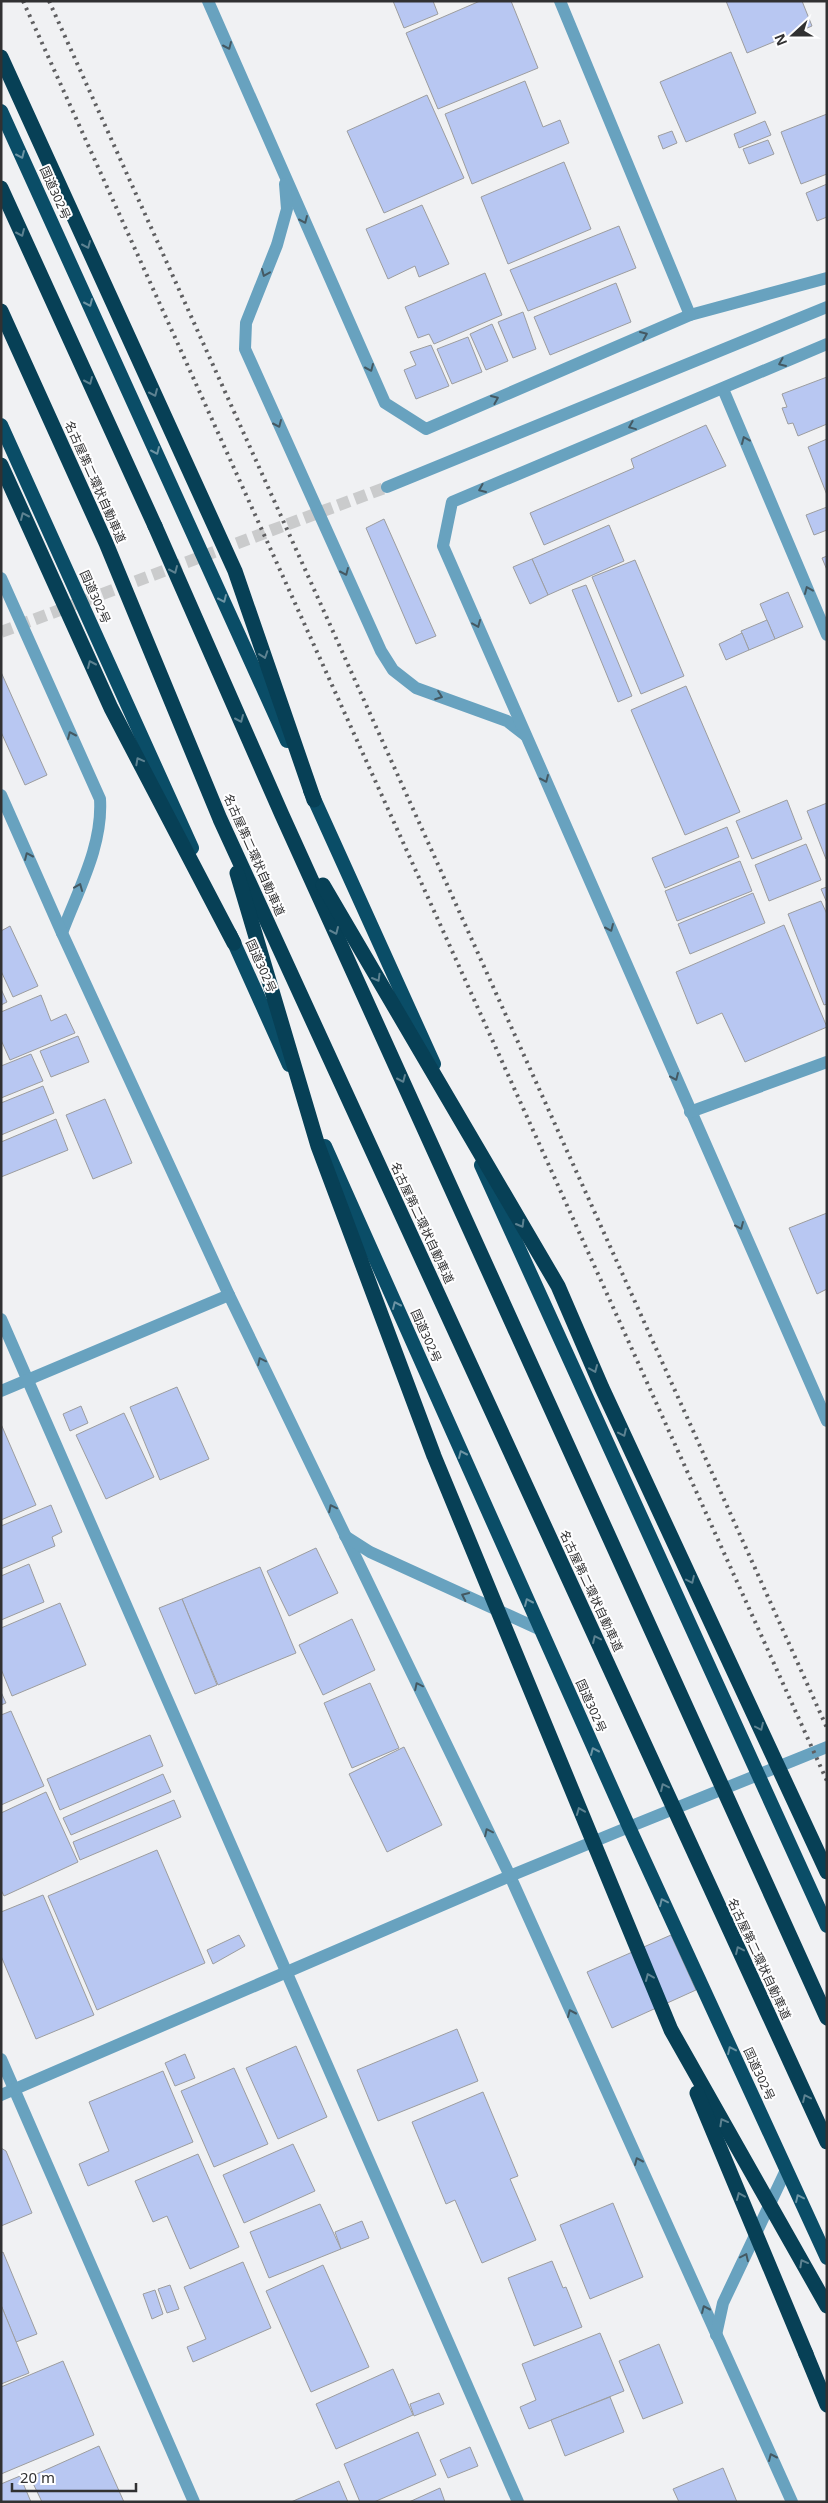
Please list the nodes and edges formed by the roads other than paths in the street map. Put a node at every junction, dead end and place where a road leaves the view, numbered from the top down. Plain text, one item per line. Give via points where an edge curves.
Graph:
1 (208, 1) edge
2 (560, 1) edge
3 (1, 57) edge
4 (1, 111) edge
5 (285, 175) junction
6 (1, 188) edge
7 (827, 278) edge
8 (827, 307) edge
9 (1, 311) edge
10 (690, 315) junction
11 (827, 344) edge
12 (723, 389) junction
13 (1, 425) edge
14 (1, 465) edge
15 (387, 486) tunnel mouth
16 (1, 578) edge
17 (827, 634) edge
18 (525, 735) junction
19 (1, 795) edge
20 (314, 800) junction
21 (282, 815) junction
22 (220, 819) junction
23 (62, 933) junction
24 (234, 943) junction
25 (827, 1062) edge
26 (690, 1112) junction
27 (230, 1295) junction
28 (1, 1319) edge
29 (27, 1380) junction
30 (1, 1391) edge
31 (827, 1421) edge
32 (345, 1536) junction
33 (541, 1630) junction
34 (827, 1746) edge
35 (758, 1774) junction
36 (629, 1827) junction
37 (827, 1872) edge
38 (510, 1876) junction
39 (827, 1926) edge
40 (286, 1974) junction
41 (827, 2018) edge
42 (671, 2030) junction
43 (1, 2059) edge
44 (14, 2090) junction
45 (1, 2095) edge
46 (827, 2142) edge
47 (786, 2170) junction
48 (827, 2258) edge
49 (827, 2306) edge
50 (716, 2335) junction
51 (827, 2406) edge
52 (194, 2502) edge
53 (518, 2502) edge
54 (792, 2502) edge

1 -> 5 street
2 - 10 street
3 -> 20 highway via 235,571
4 -> 20 highway, 国道302号
5 -> 10 street via 385,403 426,430
5 -> 18 street via 287,209 277,245 246,323 245,349 381,651 393,670 416,688 507,721
6 -> 21 highway, bridge
7 - 10 street
8 - 15 street
9 - 22 highway, 名古屋第二環状自動車道, bridge via 106,543
11 -> 12 street
17 -> 12 street
12 -> 18 street via 452,502 443,546
13 - 24 highway, 国道302号
24 -> 14 highway via 111,708
23 -> 16 street via 98,838 100,799
18 -> 26 street
23 -> 19 street
20 - 35 highway, 国道302号
21 -> 37 highway, bridge via 558,1286
21 -> 41 highway, bridge
42 -> 22 highway, bridge via 423,1429 318,1146
46 -> 22 highway, 名古屋第二環状自動車道, bridge
23 - 27 street
33 -> 24 highway, 国道302号
25 - 26 street
26 -> 31 street
27 - 29 street
32 -> 27 street
28 - 29 street
29 - 30 street
29 - 40 street
33 -> 32 street via 370,1552
38 -> 32 street
36 -> 33 highway, 国道302号
34 - 35 street
35 - 36 street
35 - 39 highway, 国道302号
36 - 38 street
47 -> 36 highway, 国道302号
38 - 40 street
50 -> 38 street
40 - 44 street
40 - 53 street
49 -> 42 highway, bridge
51 -> 42 highway, bridge
43 - 44 street
44 - 45 street
44 - 52 street
48 -> 47 highway, 国道302号
50 -> 47 street via 723,2303
54 -> 50 street

